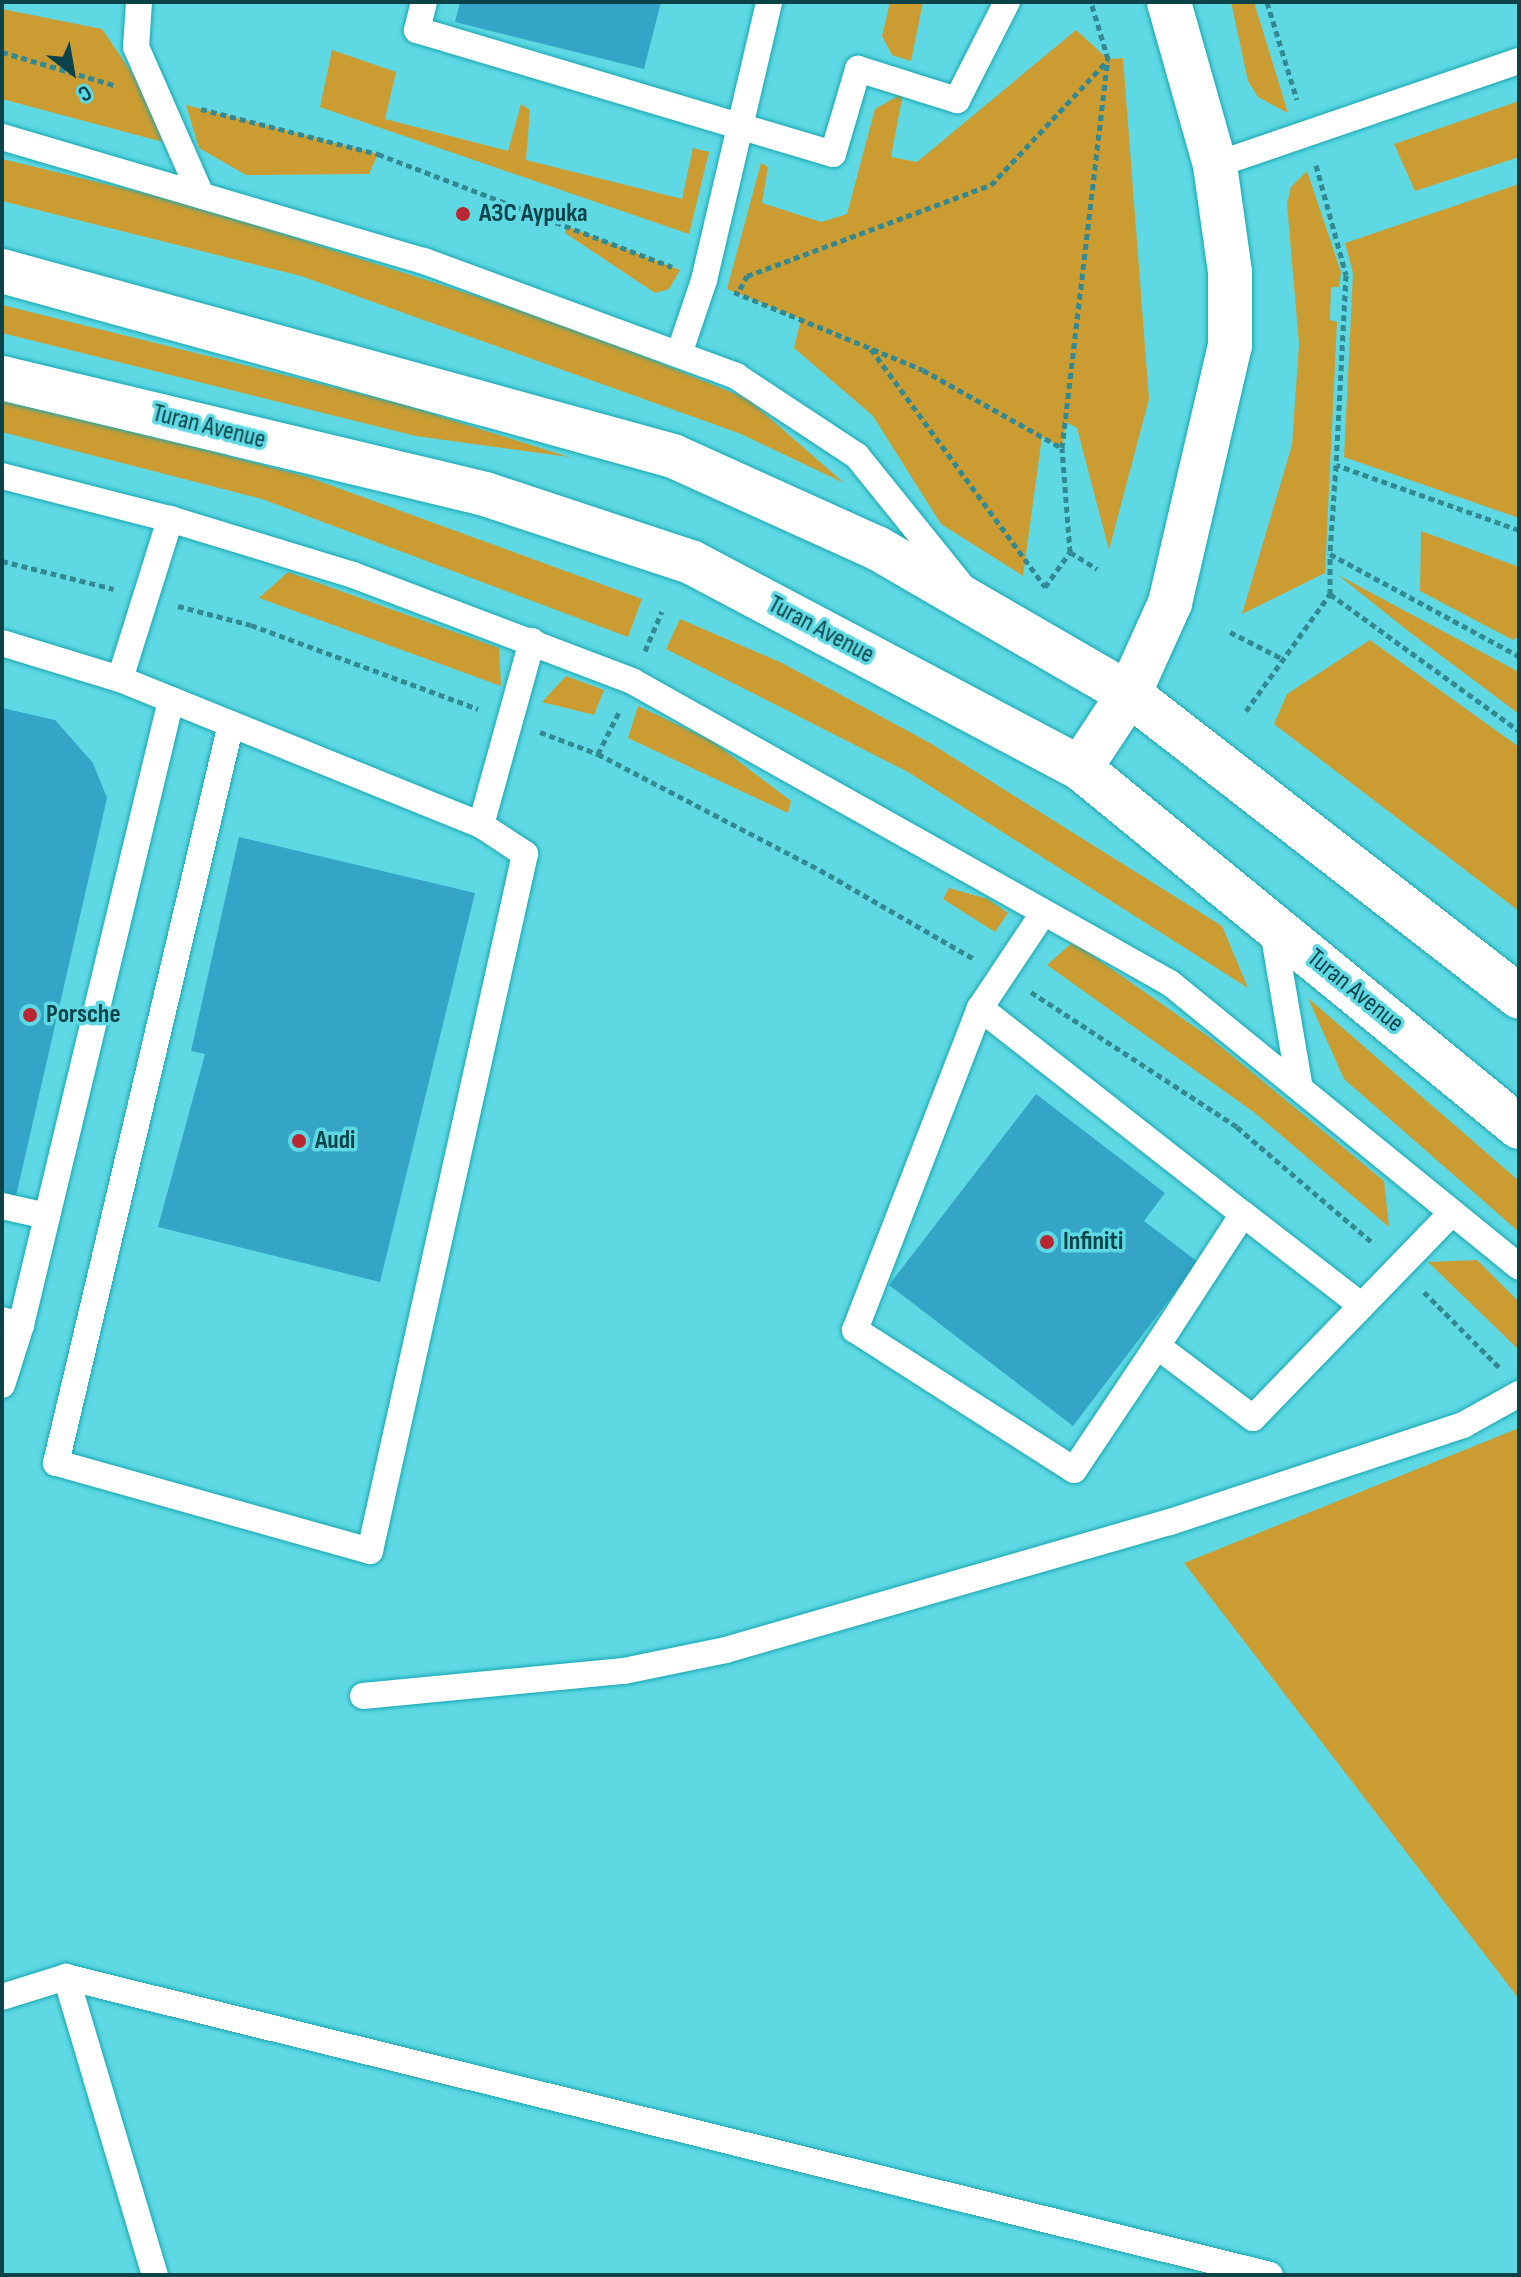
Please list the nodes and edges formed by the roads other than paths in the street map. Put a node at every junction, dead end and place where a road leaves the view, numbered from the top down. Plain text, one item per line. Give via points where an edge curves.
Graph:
1 (139, 2) edge
2 (424, 2) edge
3 (769, 2) edge
4 (1007, 2) edge
5 (1169, 2) edge
6 (1519, 61) edge
7 (740, 129) junction
8 (2, 137) edge
9 (1215, 165) junction
10 (201, 195) junction
11 (2, 271) edge
12 (679, 354) junction
13 (2, 378) edge
14 (2, 476) edge
15 (170, 519) junction
16 (982, 611) junction
17 (532, 641) junction
18 (2, 643) edge
19 (120, 679) junction
20 (1129, 694) junction
21 (171, 700) junction
22 (231, 724) junction
23 (1080, 768) junction
24 (481, 825) junction
25 (1044, 912) junction
26 (1272, 925) junction
27 (1519, 997) edge
28 (980, 1008) junction
29 (1300, 1088) junction
30 (1519, 1127) edge
31 (2, 1206) edge
32 (1452, 1213) junction
33 (1243, 1214) junction
34 (47, 1216) junction
35 (1519, 1267) edge
36 (1362, 1306) junction
37 (11, 1323) edge
38 (1157, 1346) junction
39 (2, 1385) edge
40 (1519, 1394) edge
41 (363, 1696) dead end
42 (66, 1977) junction
43 (2, 1997) edge
44 (155, 2275) edge
45 (1270, 2275) edge

1 - 10 lane via 136,47
2 - 7 lane via 417,30
3 - 7 lane
4 - 7 lane via 957,100 858,69 833,154
5 - 9 main road
6 - 9 lane
7 - 12 lane via 704,280
8 - 10 lane
9 - 20 main road via 1230,272 1230,346 1181,569
10 - 12 lane via 424,261
11 - 16 main road via 673,456 877,548
12 - 16 lane via 736,376 857,456
13 - 23 main road, Turan Avenue via 485,494 691,562
14 - 15 lane
15 - 17 lane via 353,575
15 - 19 lane
16 - 20 main road
17 - 24 lane
17 - 25 lane via 632,681
18 - 19 lane
19 - 21 lane
20 - 23 main road
20 - 27 main road
21 - 22 lane
21 - 34 lane
22 - 24 lane
22 - 24 lane via 56,1463 370,1551 525,854
23 - 26 main road, Turan Avenue
25 - 28 lane
25 - 29 lane via 1170,983
26 - 29 lane
26 - 30 main road, Turan Avenue
28 - 33 lane
28 - 38 lane via 855,1330 1074,1470
29 - 32 lane
31 - 34 lane
32 - 35 lane
32 - 36 lane
33 - 36 lane
33 - 38 lane
34 - 37 lane
36 - 38 lane via 1253,1418
37 - 39 lane
40 - 41 lane via 1463,1425 1170,1522 726,1650 624,1671
42 - 43 lane
42 - 44 lane
42 - 45 lane

